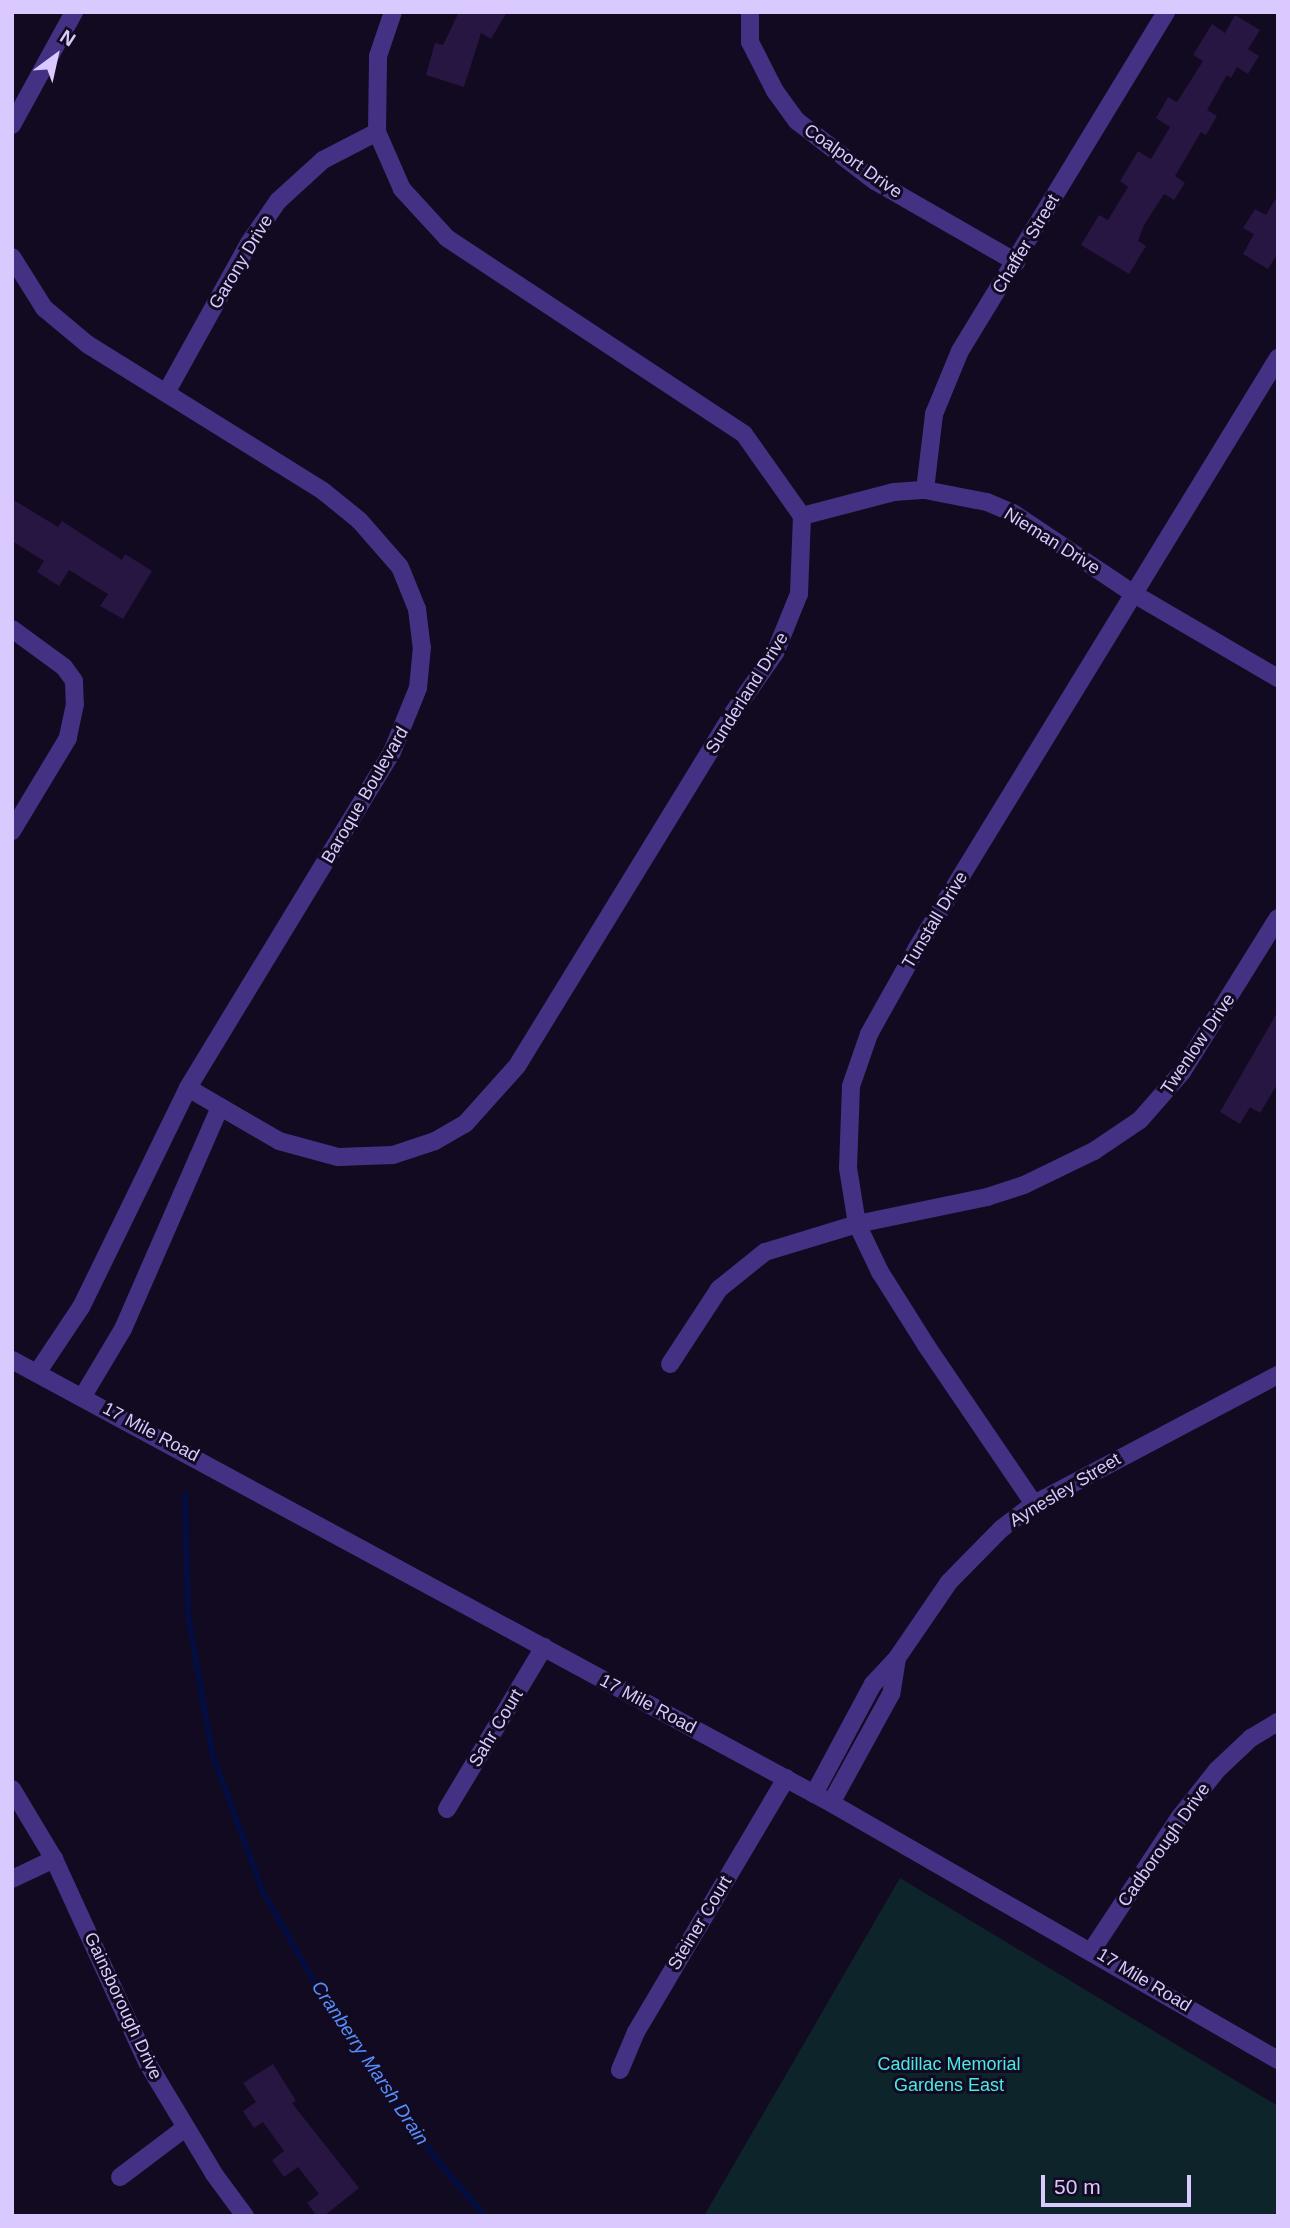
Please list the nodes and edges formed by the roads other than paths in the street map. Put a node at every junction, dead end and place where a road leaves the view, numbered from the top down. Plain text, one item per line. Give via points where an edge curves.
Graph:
1 (74, 12) edge
2 (393, 12) edge
3 (750, 12) edge
4 (1165, 12) edge
5 (12, 125) edge
6 (377, 132) junction
7 (12, 257) edge
8 (1016, 262) junction
9 (1278, 358) edge
10 (166, 393) junction
11 (925, 490) junction
12 (802, 516) junction
13 (1134, 594) junction
14 (12, 629) edge
15 (1278, 678) edge
16 (12, 831) edge
17 (1278, 918) edge
18 (188, 1088) junction
19 (220, 1107) junction
20 (857, 1224) junction
21 (12, 1360) edge
22 (670, 1364) dead end
23 (37, 1373) junction
24 (1278, 1376) edge
25 (83, 1396) junction
26 (1034, 1504) junction
27 (544, 1647) junction
28 (897, 1658) junction
29 (1278, 1722) edge
30 (786, 1778) junction
31 (12, 1789) edge
32 (814, 1794) junction
33 (831, 1803) junction
34 (447, 1809) dead end
35 (54, 1859) junction
36 (12, 1879) edge
37 (1092, 1950) junction
38 (1278, 2060) edge
39 (620, 2070) dead end
40 (185, 2127) junction
41 (120, 2177) dead end
42 (245, 2216) edge

1 - 5 street
2 - 6 street via 378,56
3 - 8 street, Coalport Drive via 750,42 775,91 797,121 875,181
4 - 8 street, Chaffer Street
6 - 10 street, Garony Drive via 323,160 278,201 249,243
6 - 12 street via 402,189 447,238 730,421
7 - 10 street, Baroque Boulevard via 23,280 51,315
8 - 11 street, Chaffer Street via 960,351 940,394
9 - 13 street, Tunstall Drive
10 - 18 street, Baroque Boulevard via 323,491 376,536 408,584 417,608 422,647 418,688 392,752
11 - 12 street, Nieman Drive via 880,495
11 - 13 street, Nieman Drive via 960,494 1013,513
12 - 19 street, Sunderland Drive via 799,594 775,653 494,1097 465,1124 435,1141 393,1155 367,1157 338,1157 279,1141
13 - 15 street, Nieman Drive
13 - 20 street, Tunstall Drive via 917,948 866,1043 851,1086 846,1127
14 - 16 street via 53,656 74,681 68,738
17 - 20 street, Twenlow Drive via 1182,1072 1140,1121 1094,1151 1024,1185
18 - 19 street, Sunderland Drive
18 - 23 street, Baroque Boulevard via 81,1307
19 - 25 street via 123,1329
20 - 22 street, Twenlow Drive via 765,1252 738,1270 704,1307
20 - 26 street, Tunstall Drive via 880,1272 926,1345
21 - 23 street, 17 Mile Road
23 - 25 street, 17 Mile Road
24 - 26 street, Aynesley Street
25 - 27 street, 17 Mile Road
26 - 28 street, Aynesley Street via 1001,1529 949,1582
27 - 30 street, 17 Mile Road
27 - 34 street, Sahr Court
28 - 32 street, Aynesley Street via 873,1684
28 - 33 street, Aynesley Street via 891,1693
29 - 37 street, Cadborough Drive via 1251,1738 1217,1770 1179,1818
30 - 32 street, 17 Mile Road
30 - 39 street, Steiner Court via 636,2032
31 - 35 street, Gainsborough Drive
32 - 33 street, 17 Mile Road
33 - 37 street, 17 Mile Road
35 - 36 street
35 - 40 street, Gainsborough Drive via 118,2001
37 - 38 street, 17 Mile Road
40 - 41 street
40 - 42 street, Gainsborough Drive

